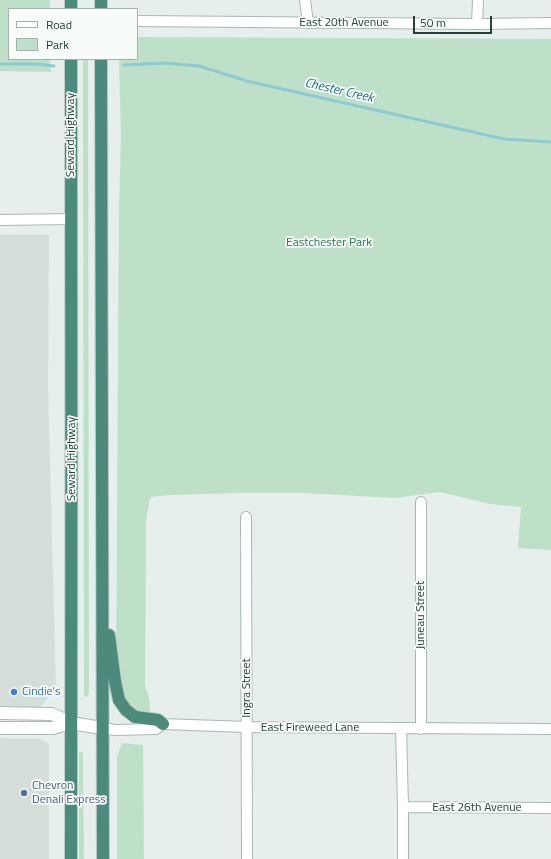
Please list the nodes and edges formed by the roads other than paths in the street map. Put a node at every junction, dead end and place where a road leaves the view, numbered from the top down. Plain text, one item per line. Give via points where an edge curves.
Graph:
1 (305, 0) edge
2 (478, 0) edge
3 (138, 21) edge
4 (308, 23) junction
5 (551, 23) edge
6 (477, 24) junction
7 (71, 60) edge
8 (101, 60) edge
9 (0, 220) edge
10 (72, 220) junction
11 (421, 502) dead end
12 (246, 518) dead end
13 (102, 586) junction
14 (0, 713) edge
15 (71, 723) junction
16 (163, 724) junction
17 (247, 727) junction
18 (0, 728) edge
19 (102, 728) junction
20 (401, 728) junction
21 (421, 729) junction
22 (551, 729) edge
23 (404, 807) junction
24 (551, 808) edge
25 (72, 859) edge
26 (103, 859) edge
27 (247, 859) edge
28 (403, 859) edge

1 - 4 street
2 - 6 street
3 - 4 street, East 20th Avenue
4 - 6 street, East 20th Avenue
5 - 6 street, East 20th Avenue
7 - 10 highway, Seward Highway
8 - 13 highway
9 - 10 street
10 - 15 highway, Seward Highway
11 - 21 street, Juneau Street
12 - 17 street, Ingra Street
13 - 16 highway via 119,700 134,717 158,720
13 - 19 highway
14 - 15 main road, East Fireweed Lane via 52,714
15 - 18 main road, East Fireweed Lane via 53,728
15 - 19 main road, East Fireweed Lane
15 - 25 highway, Seward Highway
16 - 17 street, East Fireweed Lane
16 - 19 street, East Fireweed Lane via 156,729
17 - 20 street, East Fireweed Lane
17 - 27 street, Ingra Street
19 - 26 highway
20 - 21 street, East Fireweed Lane
20 - 23 street
21 - 22 street, East Fireweed Lane
23 - 24 street, East 26th Avenue
23 - 28 street

